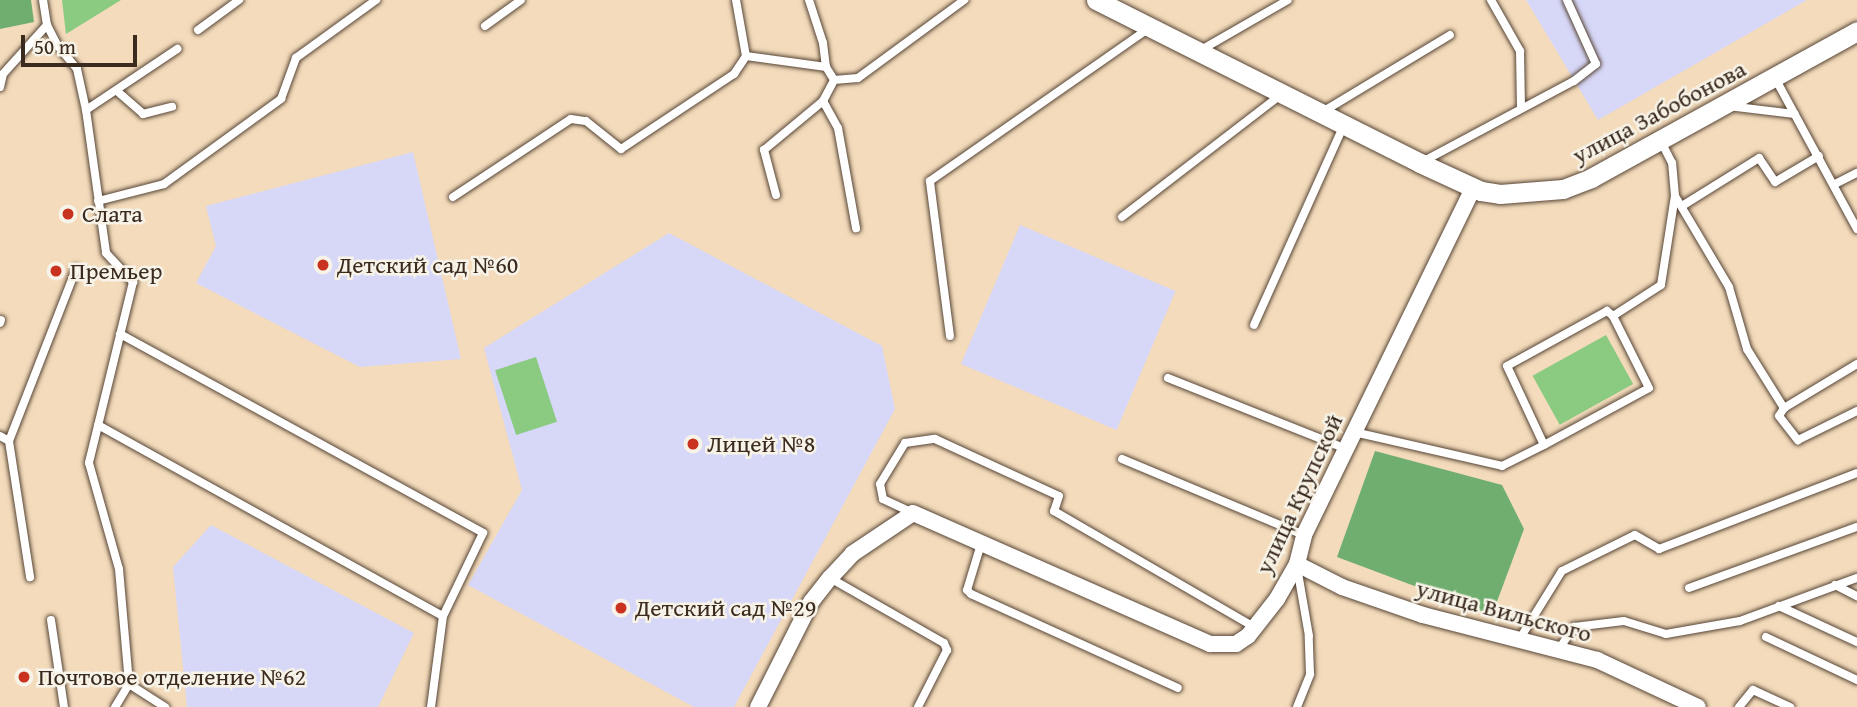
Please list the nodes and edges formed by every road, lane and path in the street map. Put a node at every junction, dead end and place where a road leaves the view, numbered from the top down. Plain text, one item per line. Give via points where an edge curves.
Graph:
1 (43, 0) edge
2 (239, 0) edge
3 (376, 0) edge
4 (521, 0) edge
5 (736, 0) edge
6 (810, 0) edge
7 (964, 0) edge
8 (1096, 0) edge
9 (1287, 0) edge
10 (1491, 0) edge
11 (1567, 0) edge
12 (47, 25) junction
13 (485, 26) dead end
14 (1151, 27) junction
15 (198, 30) dead end
16 (1857, 31) edge
17 (1450, 35) dead end
18 (177, 49) dead end
19 (1198, 51) junction
20 (746, 56) junction
21 (826, 67) junction
22 (1775, 78) junction
23 (834, 80) junction
24 (0, 87) edge
25 (117, 91) junction
26 (1282, 94) junction
27 (823, 101) junction
28 (1725, 106) junction
29 (172, 107) dead end
30 (1521, 108) junction
31 (86, 110) junction
32 (1320, 114) junction
33 (1795, 114) junction
34 (1344, 125) junction
35 (1661, 141) junction
36 (1819, 156) junction
37 (1420, 163) junction
38 (1857, 173) edge
39 (1835, 184) junction
40 (1473, 188) junction
41 (776, 195) dead end
42 (1675, 196) junction
43 (453, 197) dead end
44 (99, 201) junction
45 (1682, 206) junction
46 (1122, 217) dead end
47 (856, 228) dead end
48 (1857, 229) edge
49 (76, 269) dead end
50 (1613, 316) junction
51 (1254, 325) dead end
52 (120, 334) junction
53 (950, 335) dead end
54 (1857, 364) edge
55 (1168, 378) dead end
56 (1784, 408) junction
57 (1857, 411) edge
58 (99, 425) junction
59 (1354, 432) junction
60 (0, 436) edge
61 (9, 441) junction
62 (1544, 445) junction
63 (1346, 449) junction
64 (1122, 459) dead end
65 (1857, 473) edge
66 (913, 513) junction
67 (1857, 527) edge
68 (1304, 535) junction
69 (981, 544) junction
70 (1297, 564) junction
71 (30, 577) dead end
72 (1857, 578) edge
73 (830, 579) junction
74 (1835, 585) junction
75 (1689, 587) dead end
76 (1857, 596) edge
77 (1779, 606) junction
78 (443, 616) junction
79 (51, 620) dead end
80 (1256, 628) junction
81 (1766, 637) dead end
82 (1519, 640) junction
83 (1857, 642) edge
84 (1559, 649) junction
85 (1857, 680) edge
86 (129, 684) junction
87 (1178, 688) dead end
88 (64, 707) edge
89 (115, 707) edge
90 (165, 707) edge
91 (431, 707) edge
92 (758, 707) edge
93 (918, 707) edge
94 (1297, 707) edge
95 (1698, 707) edge
96 (1739, 707) edge
97 (1790, 707) edge

1 - 12 lane
2 - 15 lane
3 - 44 lane via 296,58 281,99 163,184
4 - 13 lane
5 - 20 lane
6 - 21 lane
7 - 23 lane via 858,78
8 - 14 street
9 - 19 lane
10 - 30 lane via 1520,51
11 - 30 lane via 1596,65
12 - 24 lane via 3,74
12 - 31 lane via 77,69
14 - 19 street
14 - 53 lane via 930,181
16 - 22 street, улица Забобонова
17 - 32 lane
18 - 25 lane
19 - 26 street
20 - 21 lane
20 - 43 lane via 734,74 621,149 586,121 570,119
21 - 23 lane
22 - 28 street, улица Забобонова
22 - 33 lane
23 - 27 lane
25 - 29 lane via 143,114
25 - 31 lane
26 - 32 street
26 - 46 lane
27 - 41 lane via 764,150
27 - 47 lane via 838,128
28 - 33 lane
28 - 35 street, улица Забобонова
30 - 37 lane
31 - 44 lane
32 - 34 street
33 - 36 lane
34 - 37 street
34 - 51 lane
35 - 40 street, улица Забобонова via 1563,189 1500,194
35 - 42 lane via 1672,163
36 - 39 lane
36 - 45 lane via 1775,182 1759,158
37 - 40 street
38 - 39 lane
39 - 48 lane
40 - 59 street, улица Крупской
42 - 45 lane
42 - 50 lane via 1661,285
44 - 52 lane via 106,253 134,282
45 - 56 lane via 1729,287 1746,349
49 - 61 lane
50 - 62 lane via 1648,388
50 - 62 lane via 1607,311 1507,366
52 - 58 lane
52 - 78 lane via 484,533
54 - 56 lane
55 - 63 lane
56 - 57 lane via 1779,416 1798,440
58 - 78 lane
58 - 86 lane via 89,463 118,569
59 - 62 lane via 1503,466
59 - 63 street, улица Крупской
60 - 61 lane
61 - 71 lane
63 - 68 street, улица Крупской
64 - 68 lane
65 - 82 lane via 1659,548 1635,536 1574,565 1562,572
66 - 69 street, улица Крупской
66 - 73 street via 852,554
66 - 80 lane via 883,499 880,484 905,443 934,439 1059,496 1054,512
67 - 75 lane
68 - 70 street, улица Крупской
69 - 80 street, улица Крупской via 1210,644 1236,644
69 - 87 lane via 967,590 971,594
70 - 80 street, улица Крупской
70 - 82 street, улица Вильского via 1342,587 1423,615
70 - 94 lane via 1310,674
72 - 74 lane
73 - 92 street via 811,602
73 - 93 lane via 944,643 947,649
74 - 76 lane
74 - 77 lane
77 - 83 lane
77 - 84 lane via 1740,621 1666,634 1624,621 1574,627
78 - 91 lane
79 - 88 lane
81 - 85 lane
82 - 84 street, улица Вильского
84 - 95 street, улица Вильского via 1643,679
86 - 89 lane
86 - 90 lane
96 - 97 lane via 1753,690

